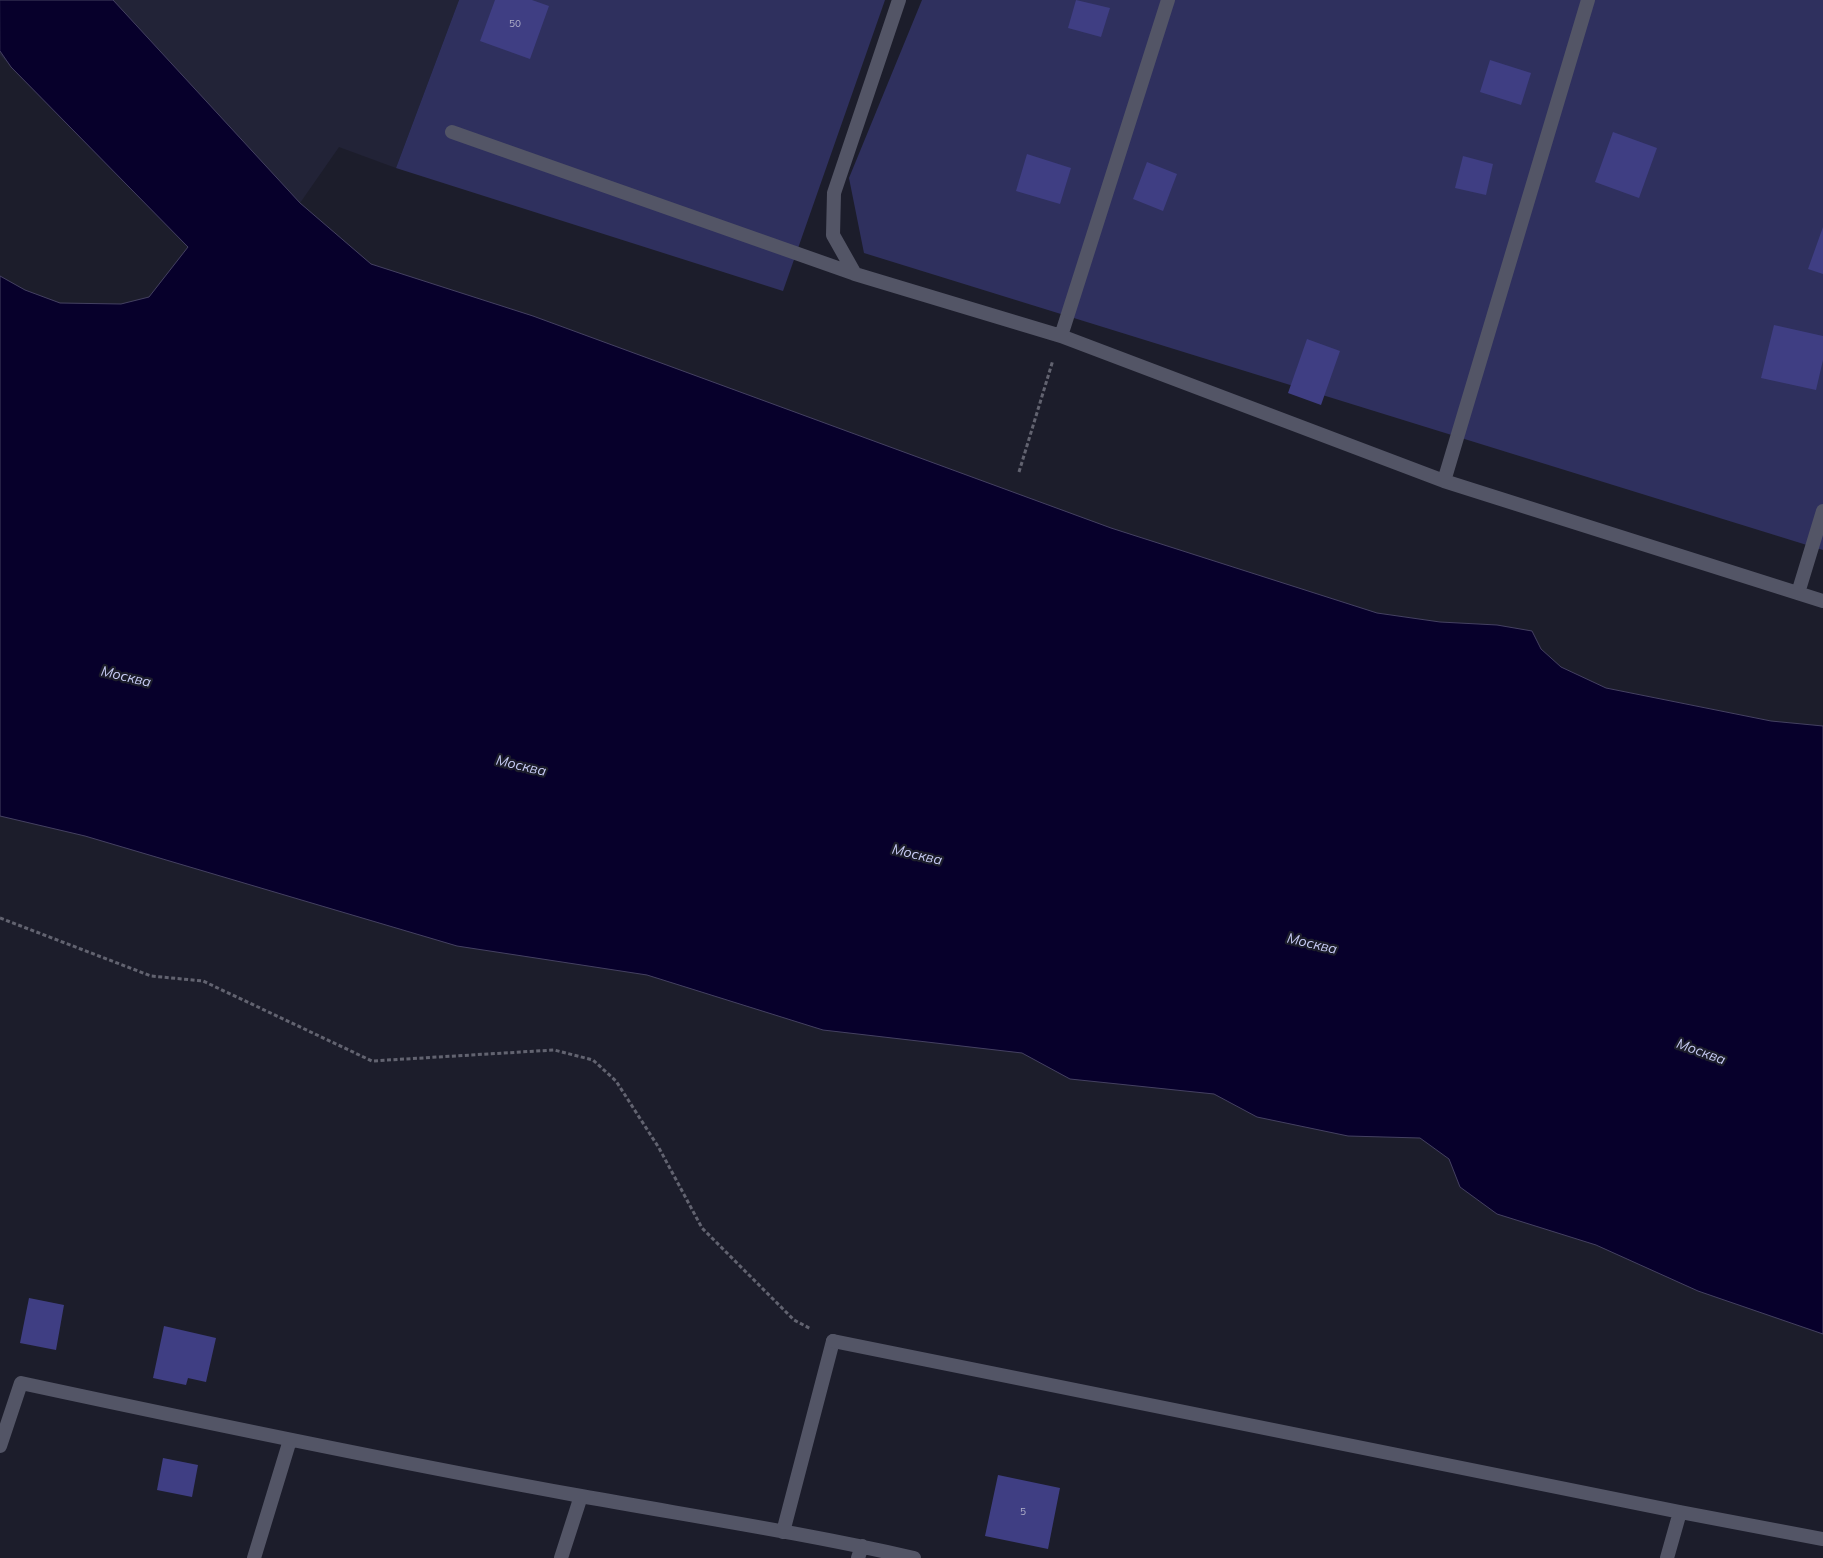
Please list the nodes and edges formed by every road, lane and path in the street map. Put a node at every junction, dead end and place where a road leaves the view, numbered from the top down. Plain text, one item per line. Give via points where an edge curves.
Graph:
1 (899, 0) edge
2 (1168, 0) edge
3 (1588, 0) edge
4 (452, 132) dead end
5 (854, 274) junction
6 (1061, 336) junction
7 (1018, 472) dead end
8 (1444, 481) junction
9 (1823, 511) edge
10 (1798, 593) junction
11 (1823, 601) edge
12 (0, 918) edge
13 (833, 1341) junction
14 (290, 1440) junction
15 (0, 1446) edge
16 (581, 1496) junction
17 (1680, 1512) junction
18 (783, 1532) junction
19 (1823, 1538) edge
20 (860, 1552) edge
21 (254, 1558) edge
22 (561, 1558) edge
23 (914, 1558) edge
24 (1667, 1558) edge

1 - 5 street via 834,193 832,235
2 - 6 street
3 - 8 street
4 - 5 street
5 - 6 street
6 - 7 path
6 - 8 street
8 - 10 street
9 - 10 street
10 - 11 street
12 - 13 path via 151,976 203,981 372,1061 554,1050 593,1060 616,1081 659,1148 702,1228 794,1320
13 - 17 street
13 - 18 street
14 - 15 street via 21,1383
14 - 16 street
14 - 21 street
16 - 18 street
16 - 22 street
17 - 19 street
17 - 24 street
18 - 20 street
20 - 23 street

